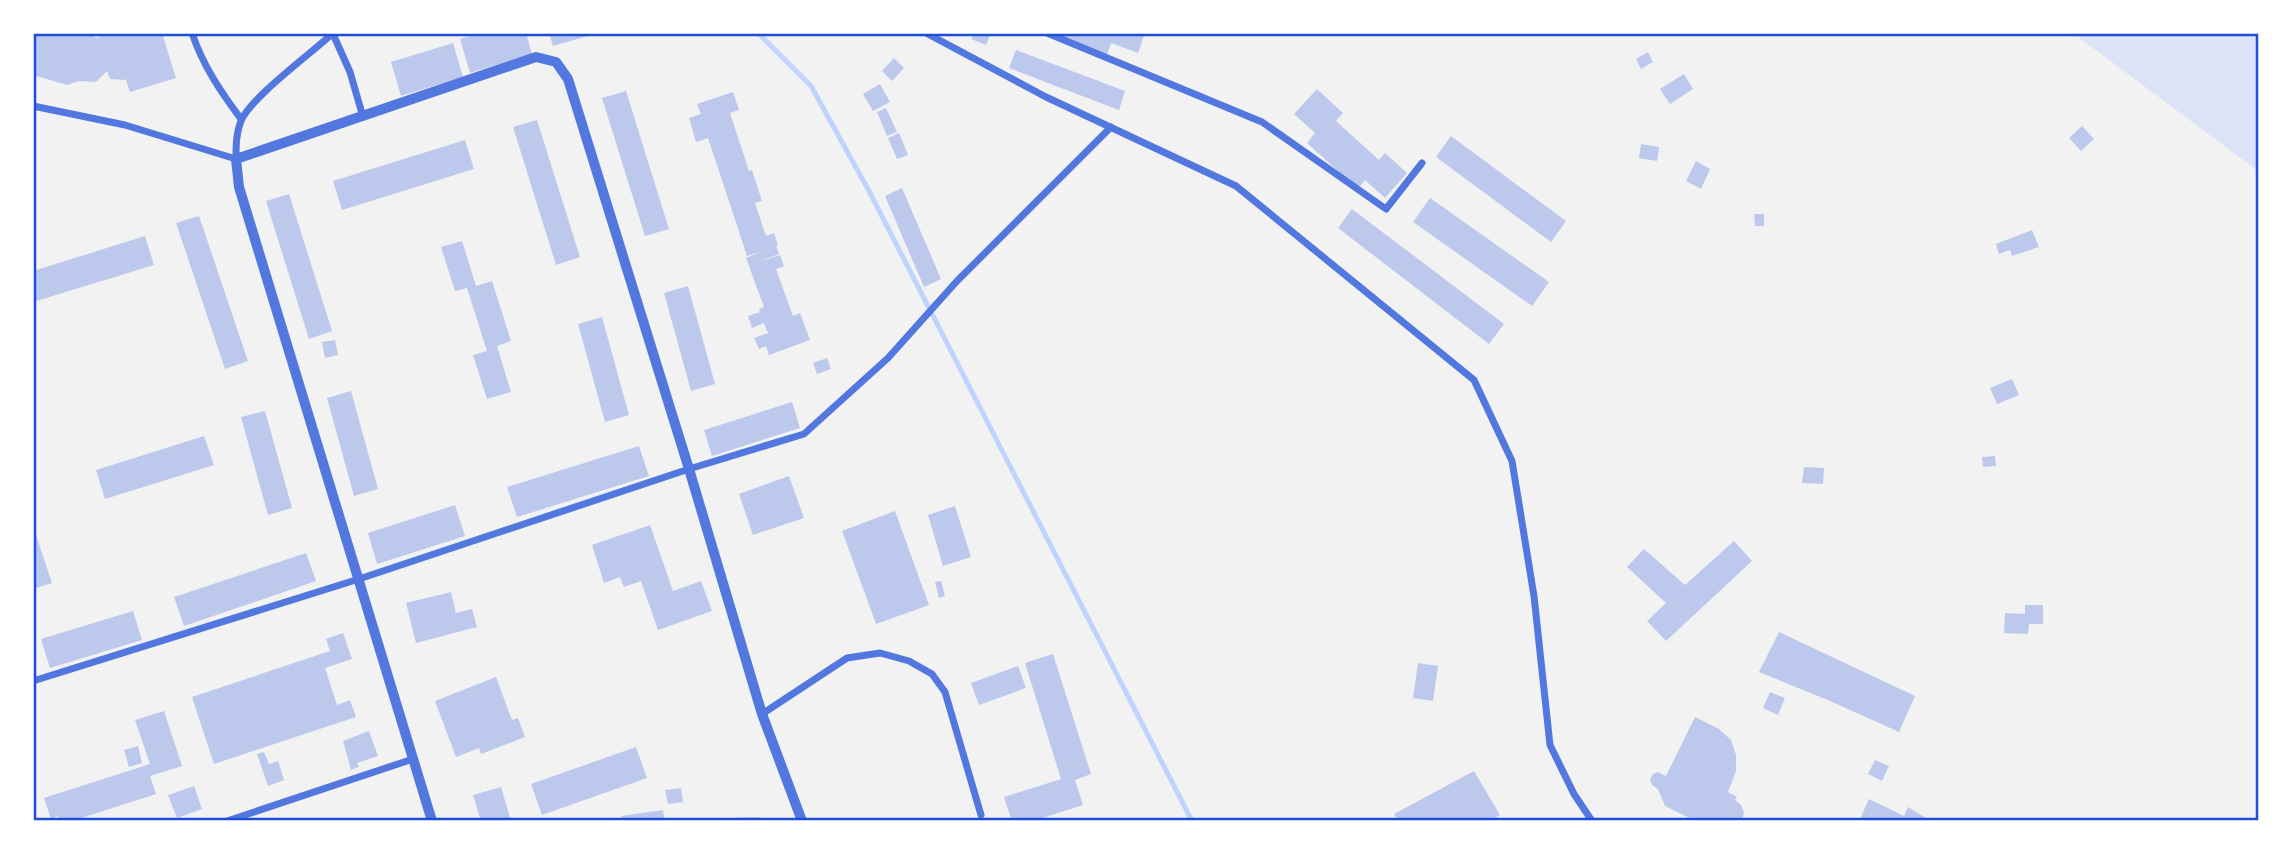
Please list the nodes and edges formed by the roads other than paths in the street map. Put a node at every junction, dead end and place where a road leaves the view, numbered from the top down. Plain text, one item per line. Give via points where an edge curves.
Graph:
1 (192, 33) edge
2 (926, 33) edge
3 (1047, 33) edge
4 (333, 34) edge
5 (33, 106) edge
6 (363, 117) junction
7 (242, 119) junction
8 (1111, 127) junction
9 (236, 159) junction
10 (1422, 163) dead end
11 (690, 468) junction
12 (359, 579) junction
13 (33, 681) edge
14 (762, 714) junction
15 (413, 759) junction
16 (981, 815) dead end
17 (227, 821) edge
18 (432, 821) edge
19 (802, 821) edge
20 (1592, 821) edge

1 - 7 street via 200,57
2 - 8 street
3 - 10 street via 1262,122 1386,209
4 - 6 street
4 - 7 street via 256,101
5 - 9 street via 125,125
6 - 9 street
6 - 11 street via 536,57 556,62 568,79
7 - 9 street
8 - 11 street via 957,281 888,358 804,434
8 - 20 street via 1236,186 1474,380 1512,461 1534,596 1550,745
9 - 12 street via 239,187
11 - 12 street
11 - 14 street
12 - 13 street
12 - 15 street
14 - 16 street via 847,658 880,653 909,661 932,674 945,692
14 - 19 street
15 - 17 street
15 - 18 street

